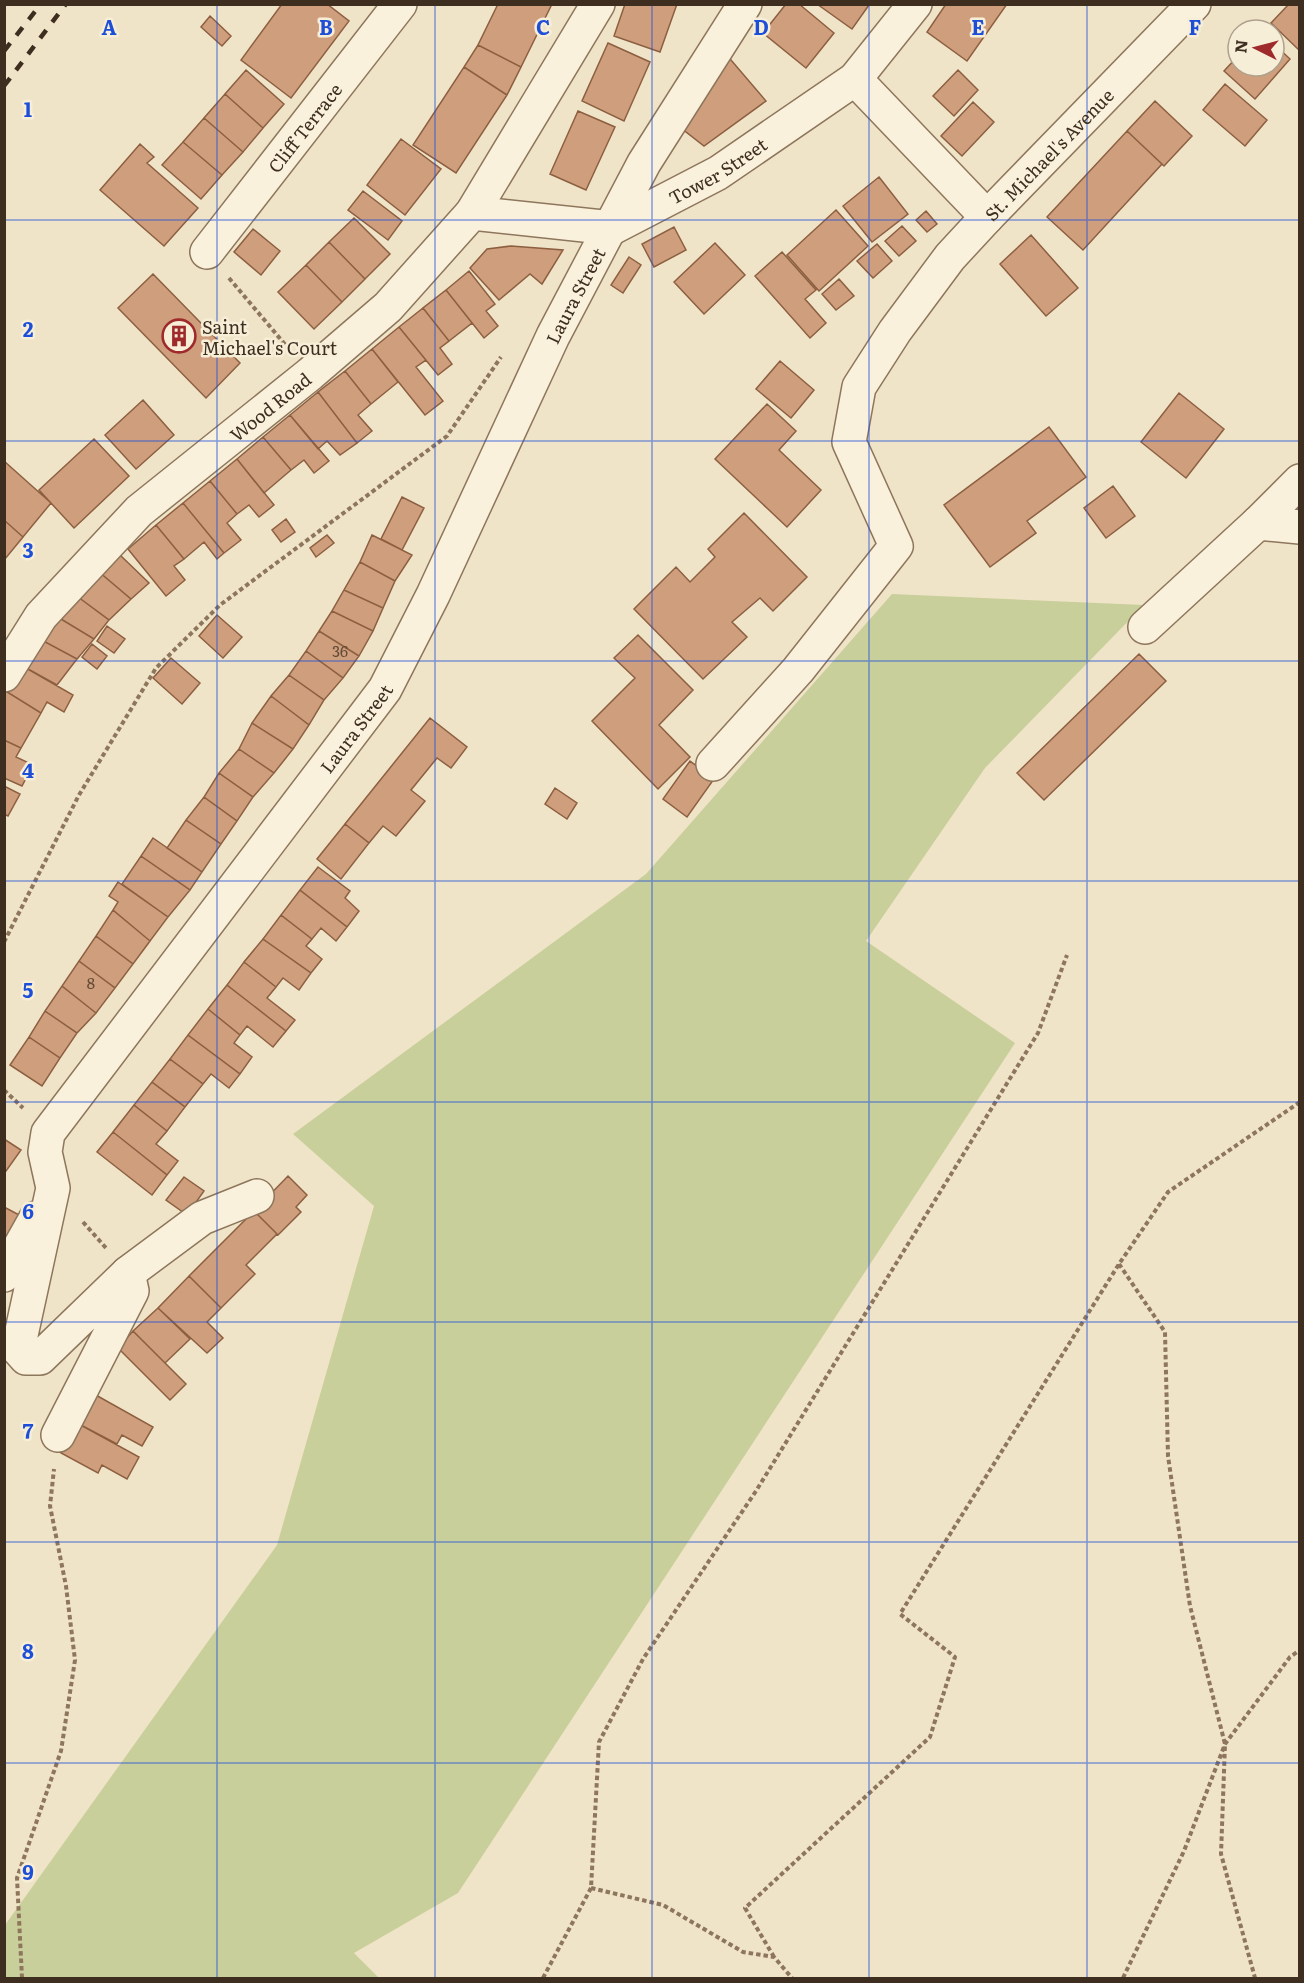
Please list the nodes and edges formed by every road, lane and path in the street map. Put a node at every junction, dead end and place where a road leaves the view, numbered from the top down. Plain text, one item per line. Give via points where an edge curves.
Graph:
1 (400, 4) edge
2 (598, 4) edge
3 (745, 4) edge
4 (915, 4) edge
5 (1194, 4) edge
6 (855, 79) junction
7 (472, 213) junction
8 (987, 217) junction
9 (612, 228) junction
10 (207, 252) joint
11 (505, 352) dead end
12 (310, 374) junction
13 (1299, 481) edge
14 (1258, 523) junction
15 (1299, 527) edge
16 (1145, 627) dead end
17 (4, 675) edge
18 (713, 764) dead end
19 (4, 942) edge
20 (1067, 955) dead end
21 (1299, 1102) edge
22 (53, 1188) junction
23 (256, 1196) dead end
24 (1119, 1264) junction
25 (128, 1273) junction
26 (4, 1275) edge
27 (58, 1435) joint
28 (1299, 1650) edge
29 (1225, 1744) junction
30 (591, 1888) junction
31 (774, 1957) junction
32 (22, 1978) edge
33 (543, 1978) edge
34 (792, 1978) edge
35 (1123, 1978) edge
36 (1255, 1978) edge

1 - 10 street, Cliff Terrace
2 - 7 street, Wood Road
3 - 9 street, Laura Street via 644,163
4 - 6 street, Tower Street
5 - 8 street, St. Michael's Avenue
6 - 8 street, St. Michael's Avenue
6 - 9 street, Tower Street via 718,174
7 - 9 street
7 - 12 street, Wood Road via 388,307
8 - 18 street via 950,257 859,387 849,442 896,546 798,670
9 - 22 street, Laura Street via 553,336 385,689 48,1132 45,1152
10 - 12 path
11 - 19 path via 447,436 220,605 156,668 79,795
12 - 17 street, Wood Road via 139,511 41,616
13 - 14 street
14 - 15 street
14 - 16 street
20 - 30 path via 1038,1033 756,1491 643,1659 599,1742
21 - 24 path via 1167,1192
22 - 25 path
22 - 25 street via 18,1349 26,1358 40,1358
22 - 26 street
23 - 25 street via 202,1218
24 - 29 path via 1165,1332 1170,1468 1190,1606
24 - 31 path via 900,1614 955,1657 930,1737 745,1908
25 - 27 street via 132,1291
27 - 32 path via 50,1506 75,1660 61,1751 17,1878
28 - 29 path
29 - 35 path via 1184,1851
29 - 36 path via 1221,1854
30 - 31 path via 663,1905 742,1952
30 - 33 path
31 - 34 path

